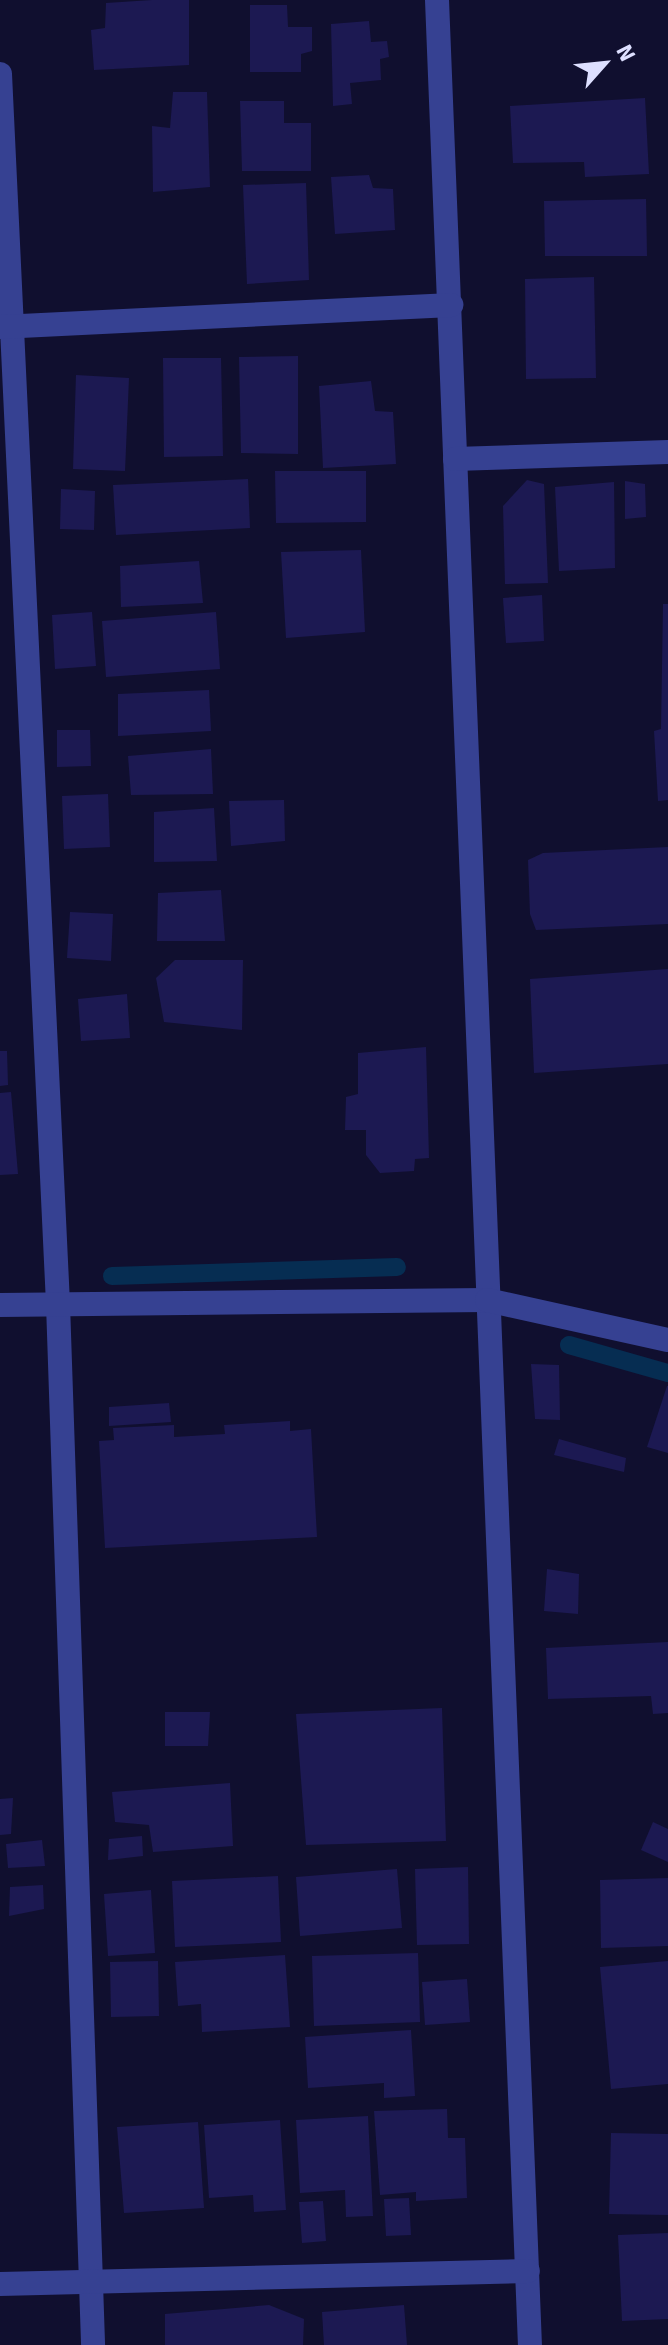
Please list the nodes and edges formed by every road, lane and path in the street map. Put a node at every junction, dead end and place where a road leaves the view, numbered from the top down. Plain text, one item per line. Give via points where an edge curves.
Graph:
1 (437, 0) edge
2 (0, 74) edge
3 (451, 305) junction
4 (6, 327) edge
5 (668, 452) edge
6 (455, 459) junction
7 (487, 1300) junction
8 (58, 1304) junction
9 (0, 1305) edge
10 (668, 1340) edge
11 (528, 2271) junction
12 (0, 2284) edge
13 (89, 2285) junction
14 (93, 2345) edge
15 (530, 2345) edge

1 - 3 street
2 - 4 street
3 - 4 street
3 - 6 street
4 - 8 street
5 - 6 street
6 - 7 street
7 - 8 street
7 - 10 street
7 - 11 street
8 - 9 street
8 - 13 street
11 - 13 street
11 - 15 street
12 - 13 street
13 - 14 street

